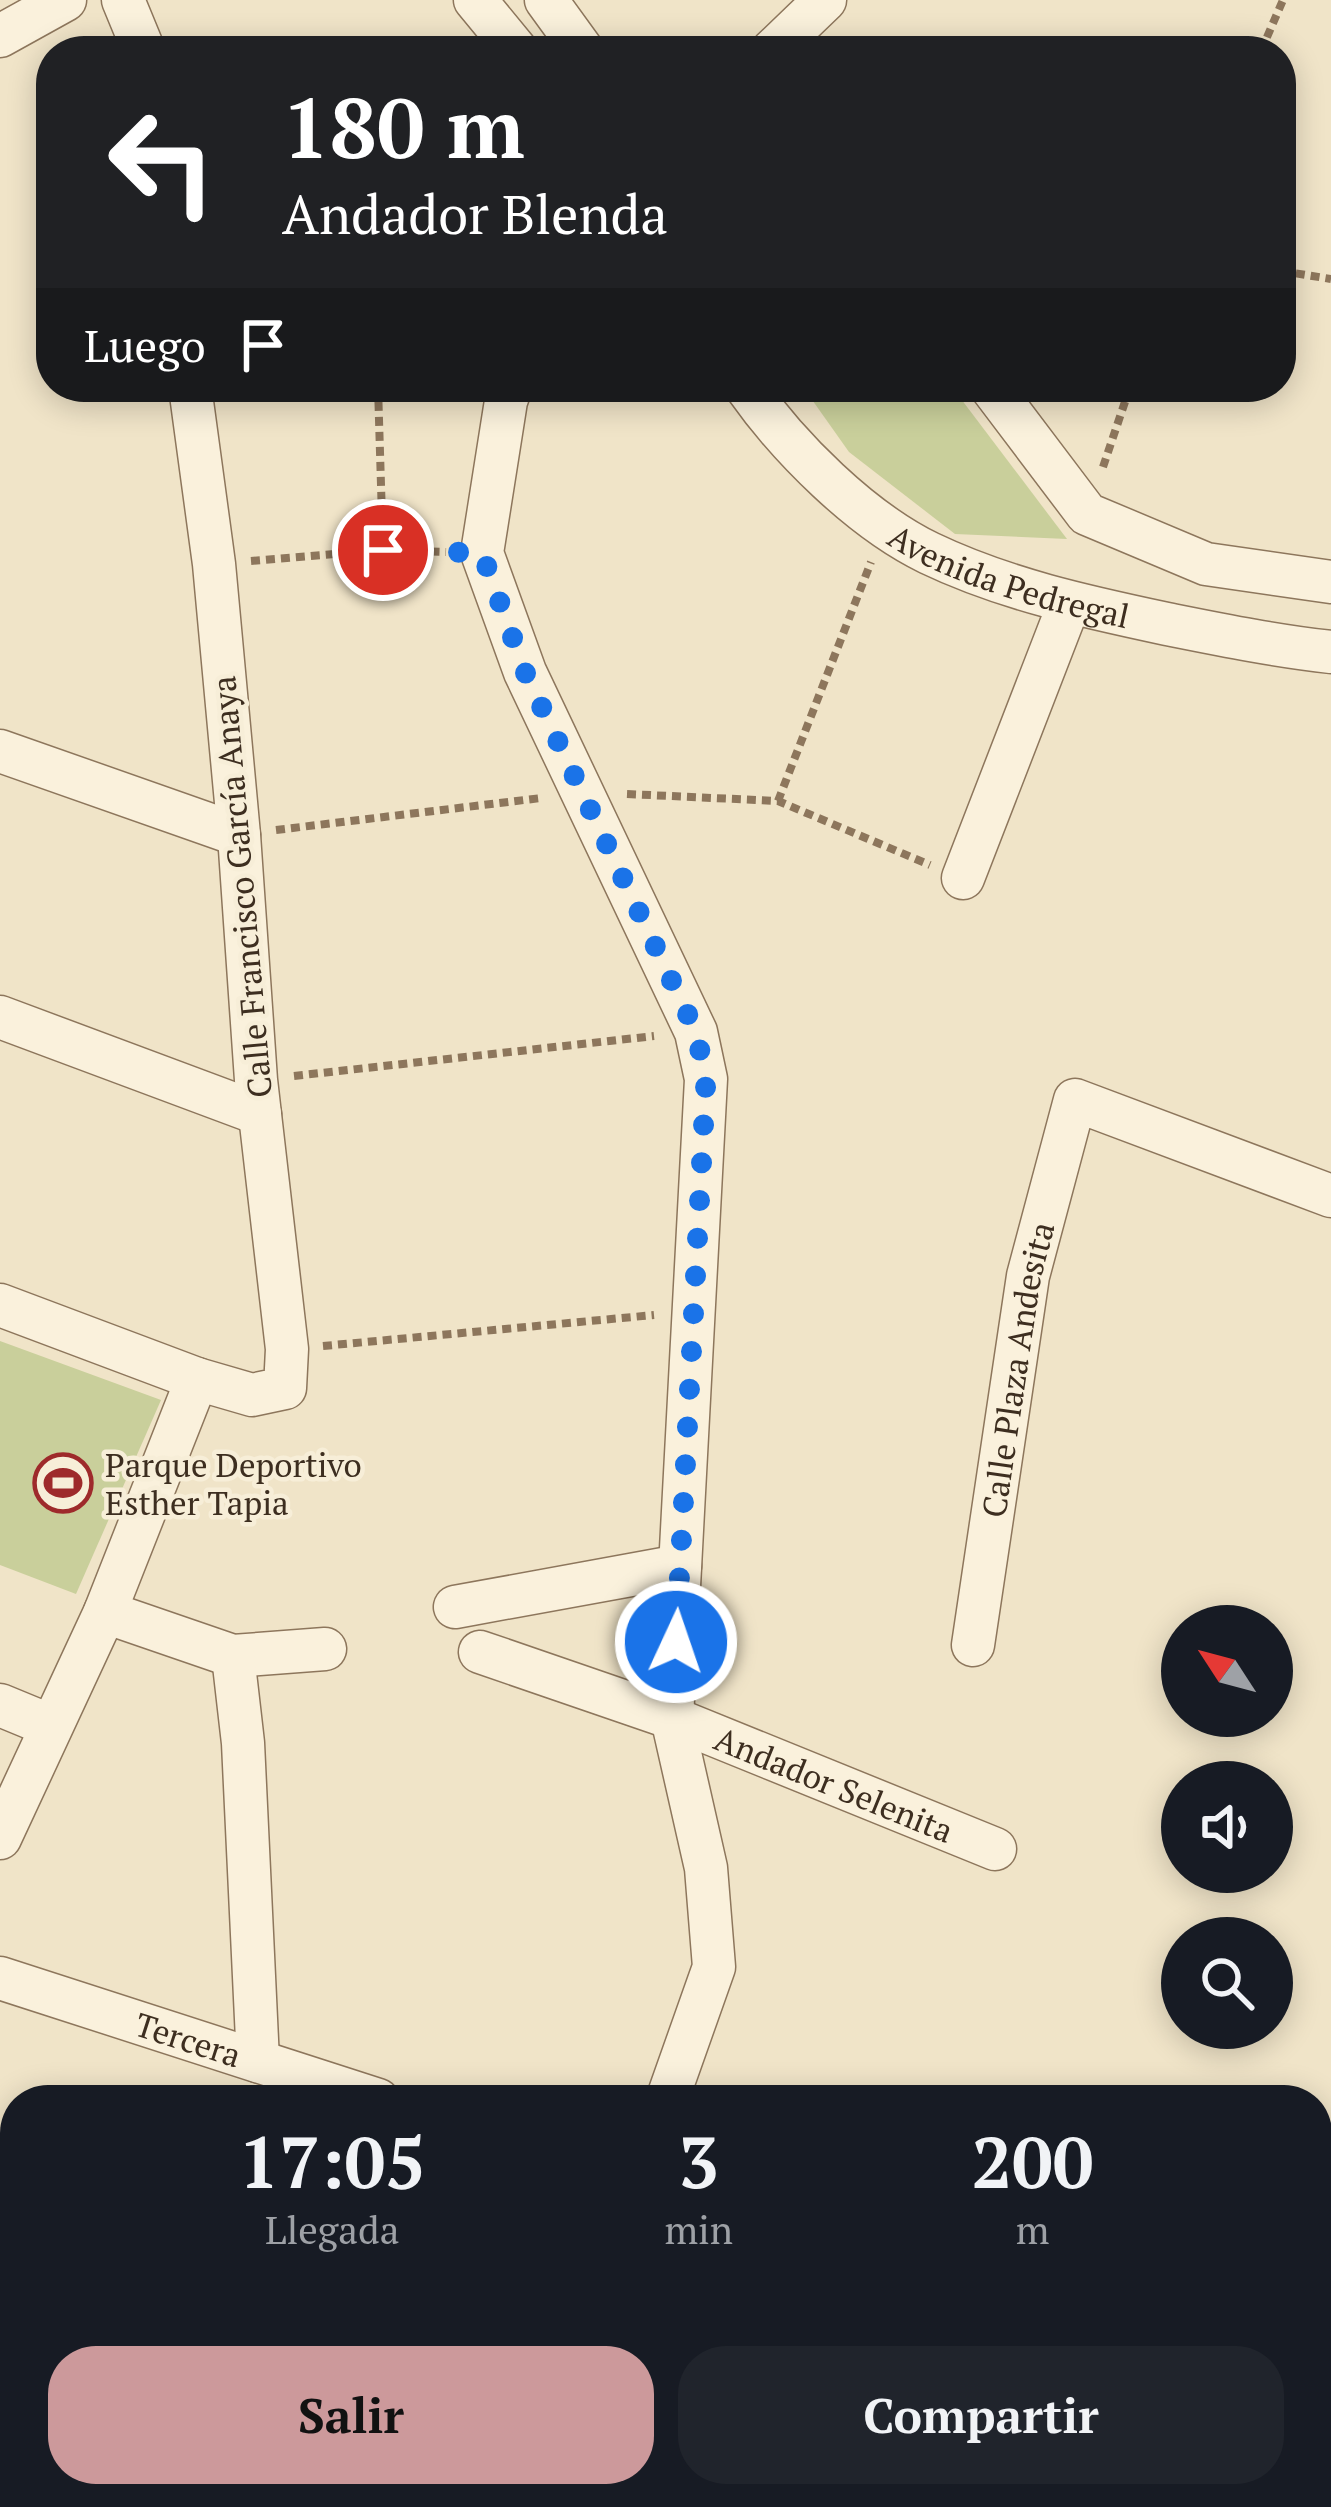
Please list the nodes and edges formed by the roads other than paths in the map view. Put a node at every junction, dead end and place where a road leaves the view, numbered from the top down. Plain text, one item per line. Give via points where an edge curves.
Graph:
1 (65, 0) edge
2 (122, 0) edge
3 (476, 0) edge
4 (546, 0) edge
5 (825, 0) edge
6 (0, 36) edge
7 (138, 36) edge
8 (505, 36) edge
9 (572, 36) edge
10 (788, 36) edge
11 (192, 402) edge
12 (506, 402) edge
13 (757, 402) edge
14 (1002, 402) edge
15 (1331, 582) edge
16 (1069, 604) junction
17 (1331, 652) edge
18 (0, 751) edge
19 (238, 835) junction
20 (963, 878) road end
21 (0, 1017) edge
22 (258, 1097) junction
23 (1331, 1196) edge
24 (0, 1305) edge
25 (197, 1379) junction
26 (680, 1566) junction
27 (455, 1607) dead end
28 (105, 1612) junction
29 (973, 1645) dead end
30 (325, 1649) dead end
31 (480, 1652) dead end
32 (233, 1655) junction
33 (0, 1705) edge
34 (672, 1718) junction
35 (51, 1726) junction
36 (0, 1838) edge
37 (994, 1849) dead end
38 (0, 1978) edge
39 (258, 2061) junction
40 (312, 2085) edge
41 (672, 2085) edge

1 - 6 street
2 - 7 street
3 - 8 street
4 - 9 street
5 - 10 street
11 - 19 street, Calle Francisco García Anaya
12 - 26 street via 482,553 525,672 696,1032 706,1079
13 - 16 street, Avenida Pedregal via 813,467 885,525 927,552
14 - 15 street via 1088,514 1206,564
16 - 17 street, Avenida Pedregal
16 - 20 street
18 - 19 street
19 - 22 street, Calle Francisco García Anaya
21 - 22 street
22 - 25 street, Calle Francisco García Anaya via 286,1368 252,1395
23 - 29 street, Calle Plaza Andesita via 1075,1100 1028,1276
24 - 25 street
25 - 28 street
26 - 27 street
26 - 34 street
28 - 32 street
28 - 35 street
30 - 32 street
31 - 34 street, Andador Selenita
32 - 39 street
33 - 35 street
34 - 37 street, Andador Selenita
34 - 41 street via 706,1868 714,1967
35 - 36 street
38 - 39 street, Tercera
39 - 40 street, Tercera

